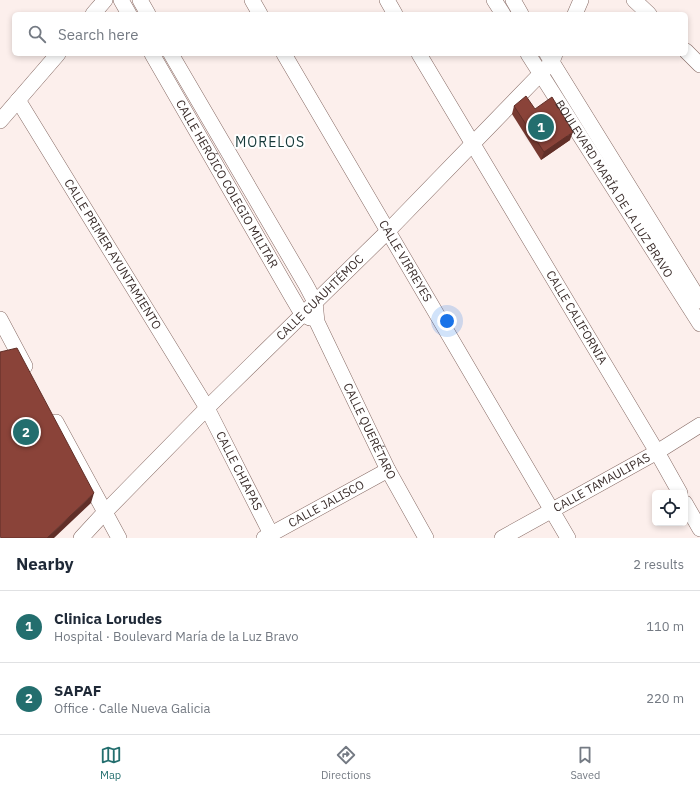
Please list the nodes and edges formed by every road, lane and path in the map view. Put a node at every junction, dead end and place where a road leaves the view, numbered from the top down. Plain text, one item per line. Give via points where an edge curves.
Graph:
1 (105, 0) edge
2 (121, 0) edge
3 (140, 0) edge
4 (252, 0) edge
5 (387, 0) edge
6 (494, 0) edge
7 (513, 0) edge
8 (582, 0) edge
9 (634, 0) edge
10 (95, 12) edge
11 (128, 12) edge
12 (147, 12) edge
13 (259, 12) edge
14 (394, 12) edge
15 (501, 12) edge
16 (521, 12) edge
17 (576, 12) edge
18 (647, 12) edge
19 (688, 52) edge
20 (56, 56) edge
21 (153, 56) edge
22 (172, 56) edge
23 (285, 56) edge
24 (420, 56) edge
25 (529, 56) edge
26 (551, 57) edge
27 (700, 65) edge
28 (540, 73) junction
29 (18, 100) junction
30 (0, 121) edge
31 (472, 144) junction
32 (388, 231) junction
33 (700, 301) edge
34 (315, 302) junction
35 (302, 314) junction
36 (0, 319) edge
37 (317, 322) junction
38 (700, 324) edge
39 (34, 381) edge
40 (207, 408) junction
41 (49, 409) edge
42 (700, 425) edge
43 (657, 452) junction
44 (388, 470) junction
45 (678, 490) edge
46 (688, 507) edge
47 (551, 510) junction
48 (105, 512) junction
49 (700, 529) edge
50 (268, 536) edge
51 (81, 538) edge
52 (119, 538) edge
53 (426, 538) edge
54 (502, 538) edge
55 (568, 538) edge

1 - 10 street
2 - 11 street
3 - 12 street
4 - 13 street
5 - 14 street
6 - 15 street
7 - 16 street
8 - 17 street
9 - 18 street
19 - 27 street
20 - 29 street
21 - 35 street, CALLE HERÓICO COLEGIO MILITAR
22 - 34 street, CALLE HERÓICO COLEGIO MILITAR
23 - 32 street, CALLE VIRREYES
24 - 31 street, CALLE CALIFORNIA
25 - 28 street, BOULEVARD MARÍA DE LA LUZ BRAVO
26 - 28 street, CALLE CUAUHTÉMOC
26 - 33 street, BOULEVARD MARÍA DE LA LUZ BRAVO
28 - 31 street, CALLE CUAUHTÉMOC
28 - 38 street, BOULEVARD MARÍA DE LA LUZ BRAVO
29 - 30 street
29 - 40 street, CALLE PRIMER AYUNTAMIENTO
31 - 32 street, CALLE CUAUHTÉMOC
31 - 43 street, CALLE CALIFORNIA
32 - 34 street, CALLE CUAUHTÉMOC
32 - 47 street, CALLE VIRREYES
34 - 35 street, CALLE CUAUHTÉMOC
34 - 37 street, CALLE QUERÉTARO
35 - 37 street
35 - 40 street, CALLE CUAUHTÉMOC
36 - 39 street
37 - 44 street, CALLE QUERÉTARO
40 - 48 street, CALLE CUAUHTÉMOC
40 - 50 street, CALLE CHIAPAS
41 - 48 street
42 - 43 street, CALLE TAMAULIPAS
43 - 45 street, CALLE CALIFORNIA
43 - 47 street, CALLE TAMAULIPAS
44 - 50 street, CALLE JALISCO
44 - 53 street, CALLE QUERÉTARO
46 - 49 street
47 - 54 street, CALLE TAMAULIPAS
47 - 55 street, CALLE VIRREYES
48 - 51 street, CALLE CUAUHTÉMOC
48 - 52 street

